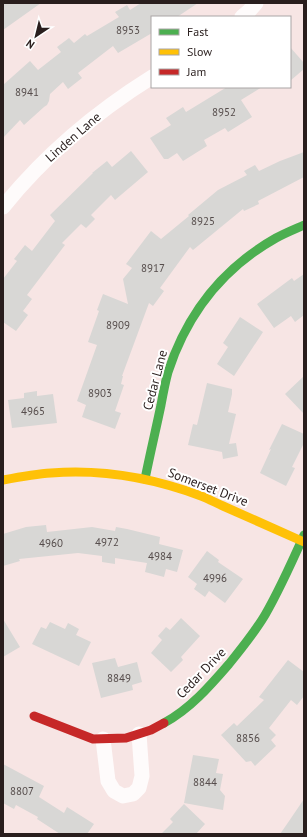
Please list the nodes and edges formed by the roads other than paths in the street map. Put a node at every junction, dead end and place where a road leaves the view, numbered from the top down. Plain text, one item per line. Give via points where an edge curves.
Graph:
1 (256, 3) edge
2 (243, 16) edge
3 (151, 78) edge
4 (3, 207) edge
5 (304, 225) edge
6 (145, 479) junction
7 (3, 480) edge
8 (303, 539) edge
9 (34, 716) dead end
10 (139, 734) junction
11 (103, 739) junction

1 - 2 street
3 - 4 street, Linden Lane via 107,107 68,139 21,184
5 - 6 street, Cedar Lane via 277,237 244,259 208,295 197,310 179,341 168,370
6 - 7 street, Somerset Drive via 112,473 62,472
6 - 8 street, Somerset Drive via 193,493
8 - 10 street, Cedar Drive via 265,615 244,646 211,685 182,711 166,722
9 - 11 street, Cedar Drive via 93,739
10 - 11 street, Cedar Drive via 126,738
10 - 11 street via 142,776 139,788 133,794 123,796 114,791 108,781

